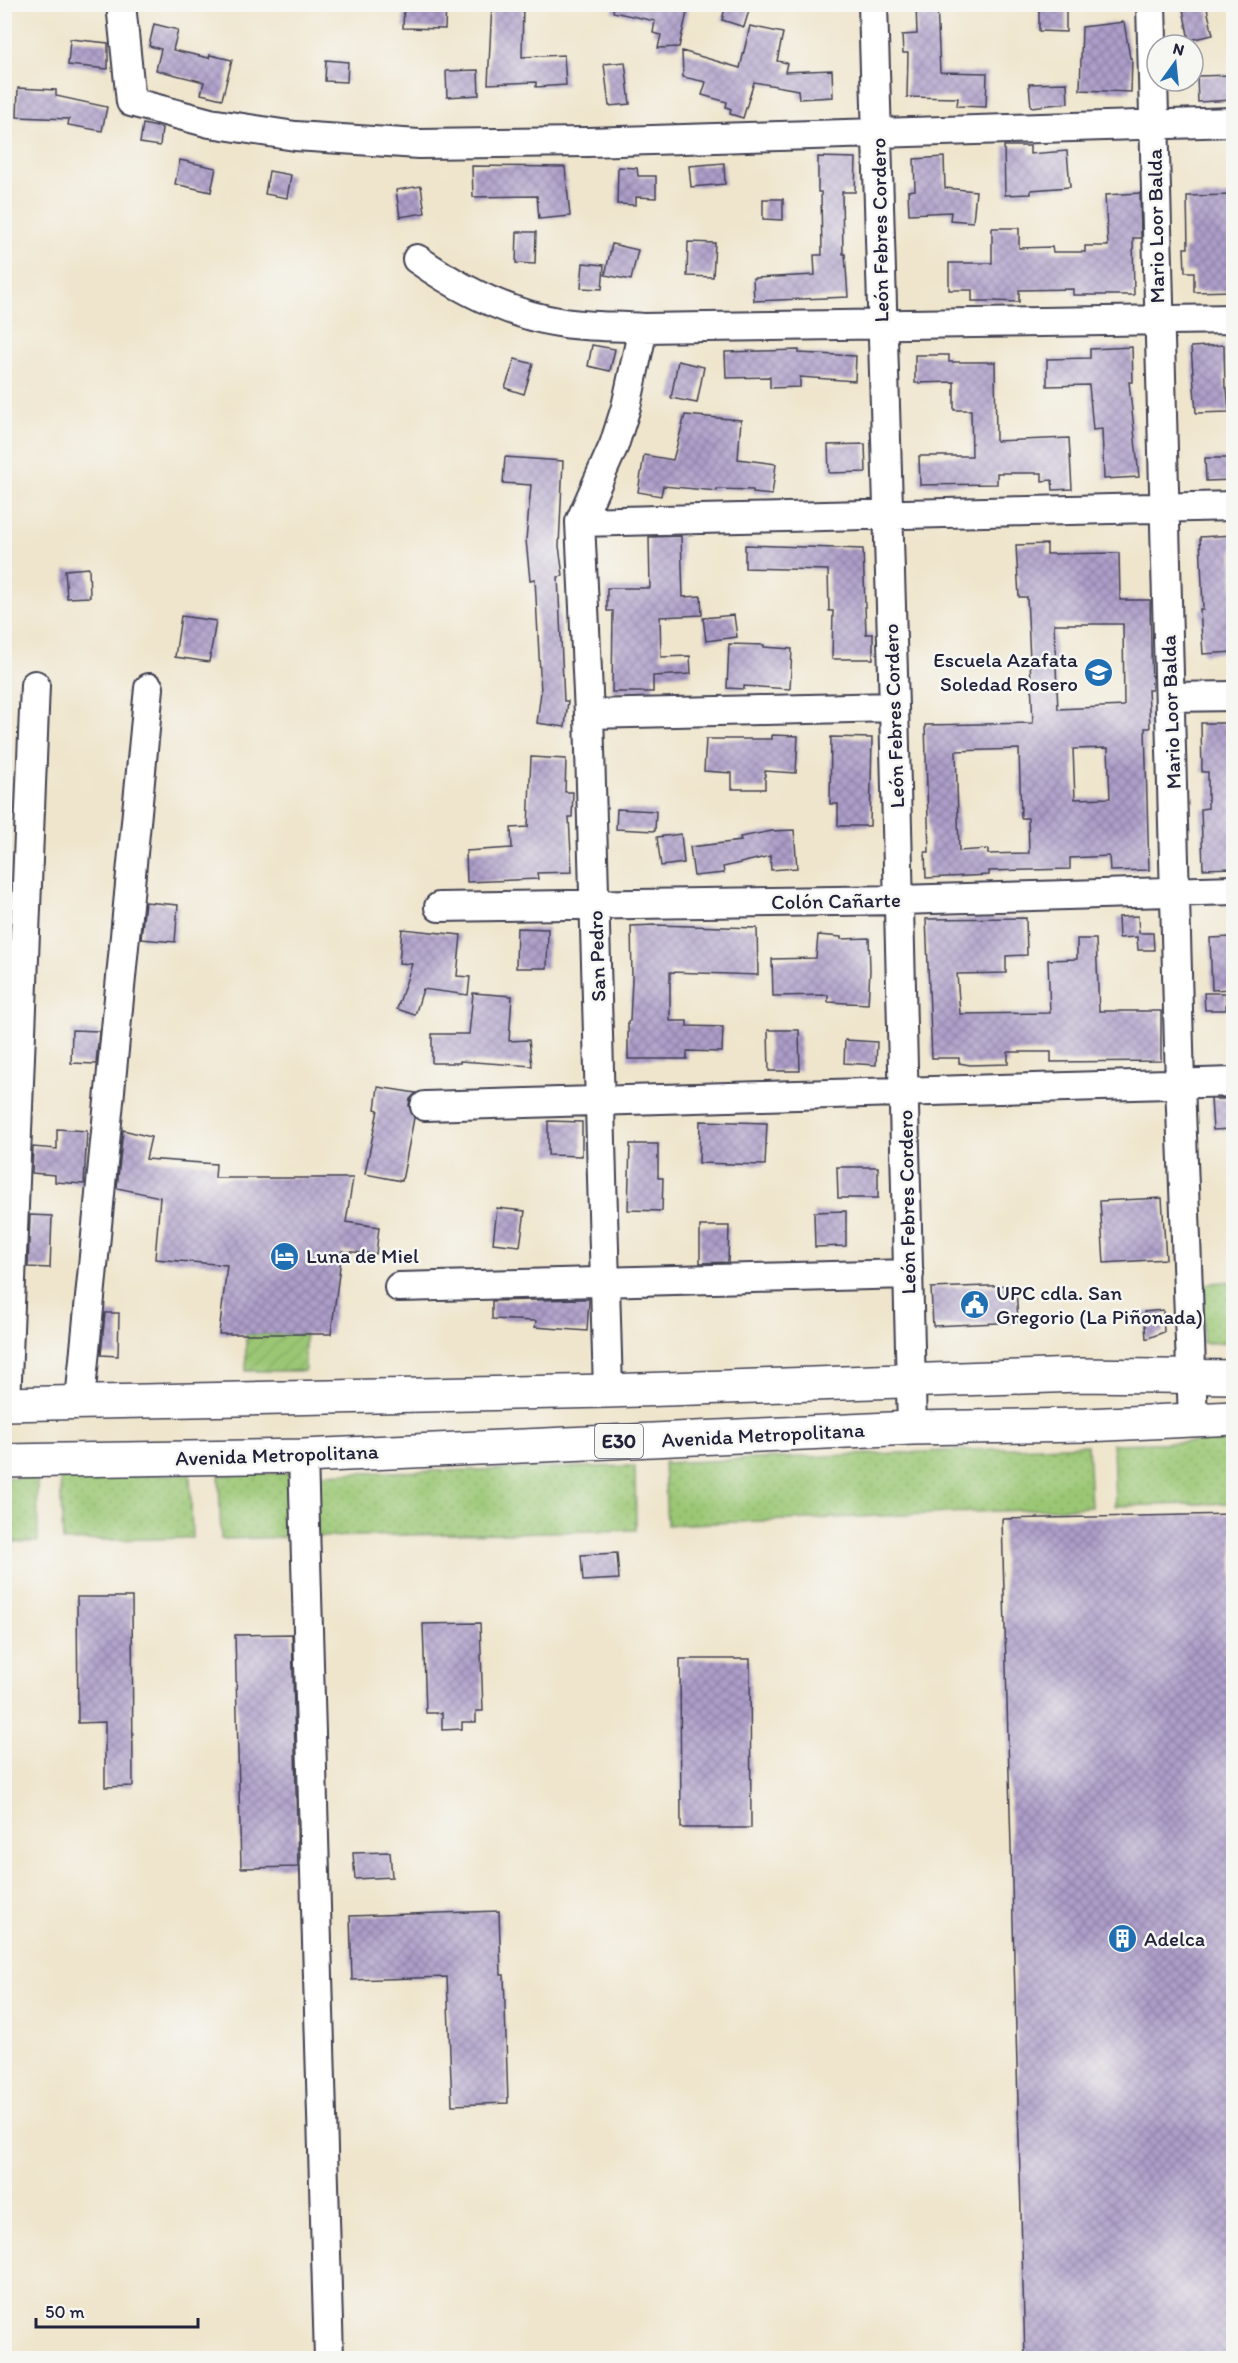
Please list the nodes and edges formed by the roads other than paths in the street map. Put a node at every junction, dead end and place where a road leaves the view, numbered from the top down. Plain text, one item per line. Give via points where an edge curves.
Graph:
1 (121, 4) edge
2 (873, 4) edge
3 (1150, 4) edge
4 (1233, 122) edge
5 (1154, 123) junction
6 (878, 133) junction
7 (417, 259) dead end
8 (1233, 318) edge
9 (1158, 319) junction
10 (881, 324) junction
11 (643, 328) junction
12 (1233, 506) edge
13 (1166, 508) junction
14 (889, 516) junction
15 (580, 522) junction
16 (35, 685) dead end
17 (149, 688) dead end
18 (1233, 696) edge
19 (1171, 698) junction
20 (894, 707) junction
21 (589, 714) junction
22 (1233, 890) edge
23 (1176, 892) junction
24 (899, 900) junction
25 (595, 904) junction
26 (439, 907) dead end
27 (1233, 1082) edge
28 (1180, 1084) junction
29 (905, 1090) junction
30 (601, 1100) junction
31 (425, 1106) dead end
32 (909, 1274) junction
33 (605, 1283) junction
34 (399, 1287) dead end
35 (1233, 1377) edge
36 (1191, 1378) junction
37 (910, 1380) junction
38 (608, 1390) junction
39 (80, 1401) junction
40 (5, 1404) edge
41 (1233, 1418) edge
42 (1193, 1419) junction
43 (912, 1428) junction
44 (303, 1456) junction
45 (4, 1461) edge
46 (329, 2358) edge

1 - 6 street via 131,102 210,123 296,136 419,144
2 - 6 street, León Febres Cordero
3 - 5 street, Mario Loor Balda
4 - 5 street
5 - 6 street
5 - 9 street, Mario Loor Balda
6 - 10 street, León Febres Cordero
7 - 11 street via 506,309 565,324
8 - 9 street
9 - 10 street
9 - 13 street, Mario Loor Balda
10 - 11 street
10 - 14 street, León Febres Cordero
11 - 15 street via 614,445
12 - 13 street
13 - 14 street
13 - 19 street, Mario Loor Balda
14 - 15 street
14 - 20 street, León Febres Cordero
15 - 21 street, San Pedro
16 - 40 street
17 - 39 street
18 - 19 street
19 - 23 street, Mario Loor Balda
20 - 21 street
20 - 24 street, León Febres Cordero
21 - 25 street, San Pedro
22 - 23 street, Colón Cañarte
23 - 24 street, Colón Cañarte
23 - 28 street, Mario Loor Balda
24 - 25 street, Colón Cañarte
24 - 29 street, León Febres Cordero
25 - 26 street, Colón Cañarte
25 - 30 street, San Pedro
27 - 28 street
28 - 29 street
28 - 36 street, Mario Loor Balda
29 - 30 street
29 - 32 street, León Febres Cordero
30 - 31 street
30 - 33 street, San Pedro
32 - 33 street
32 - 37 street, León Febres Cordero
33 - 34 street
33 - 38 street, San Pedro
35 - 36 highway
36 - 37 highway
36 - 42 street, Mario Loor Balda
37 - 38 highway
37 - 43 street, León Febres Cordero
38 - 39 highway
39 - 40 highway
41 - 42 highway, Avenida Metropolitana / E30
42 - 43 highway, Avenida Metropolitana / E30
43 - 44 highway, Avenida Metropolitana / E30
44 - 45 highway, Avenida Metropolitana / E30
44 - 46 street

